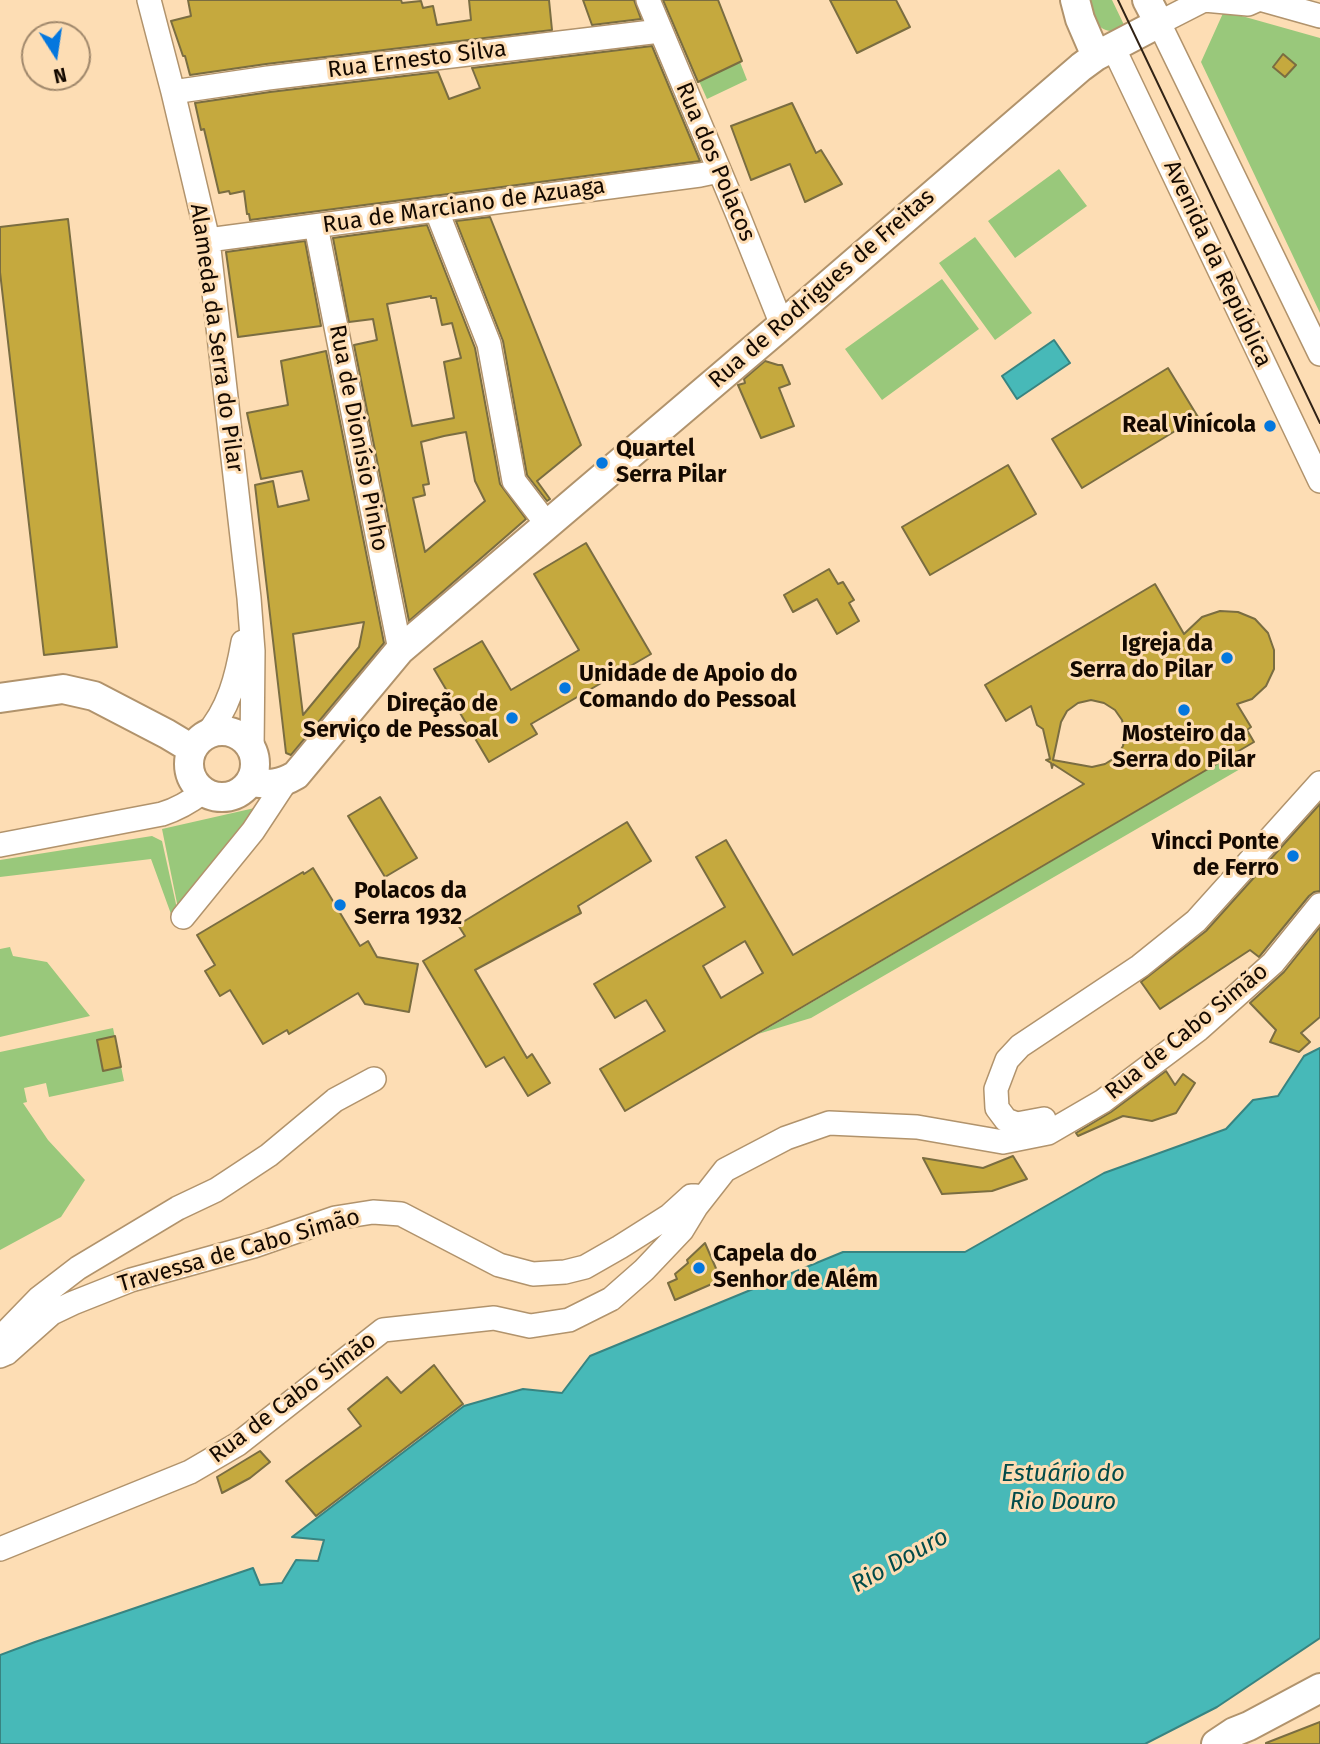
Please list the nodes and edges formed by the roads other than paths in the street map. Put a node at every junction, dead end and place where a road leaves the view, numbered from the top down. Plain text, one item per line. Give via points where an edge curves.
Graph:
1 (149, 0) edge
2 (648, 0) edge
3 (1075, 0) edge
4 (1204, 0) edge
5 (1254, 1) edge
6 (1153, 12) edge
7 (1320, 16) edge
8 (660, 31) junction
9 (1105, 51) junction
10 (173, 92) junction
11 (719, 171) junction
12 (436, 209) junction
13 (316, 226) junction
14 (208, 240) junction
15 (782, 325) junction
16 (1320, 354) edge
17 (1320, 481) edge
18 (549, 523) junction
19 (249, 598) junction
20 (400, 650) junction
21 (0, 698) edge
22 (199, 742) junction
23 (252, 751) junction
24 (286, 781) junction
25 (250, 782) junction
26 (1320, 783) edge
27 (203, 792) junction
28 (0, 845) edge
29 (1320, 905) edge
30 (183, 917) dead end
31 (374, 1079) dead end
32 (1075, 1116) junction
33 (706, 1194) junction
34 (3, 1354) edge
35 (0, 1549) edge
36 (1320, 1688) edge
37 (1216, 1744) edge

1 - 10 street, Alameda da Serra do Pilar
2 - 8 street, Rua dos Polacos
3 - 9 main road, Avenida da República via 1080,19
4 - 5 street
4 - 6 street
5 - 7 street
6 - 9 main road
6 - 16 street
8 - 10 street, Rua Ernesto Silva
8 - 11 street, Rua dos Polacos
9 - 15 main road, Rua de Rodrigues de Freitas
9 - 17 street, Avenida da República
10 - 14 street, Alameda da Serra do Pilar
11 - 12 street, Rua de Marciano de Azuaga
11 - 15 street, Rua dos Polacos
12 - 13 street, Rua de Marciano de Azuaga
12 - 18 street via 489,344 514,481
13 - 14 street, Rua de Marciano de Azuaga
13 - 20 street, Rua de Dionísio Pinho
14 - 19 street, Alameda da Serra do Pilar
15 - 18 main road, Rua de Rodrigues de Freitas
18 - 20 main road, Rua de Rodrigues de Freitas
19 - 22 street, Alameda da Serra do Pilar via 230,697
19 - 23 street, Alameda da Serra do Pilar
20 - 24 main road, Rua de Rodrigues de Freitas via 296,775
21 - 22 main road via 63,689 94,696 167,734
22 - 23 main road via 227,731
22 - 27 main road via 189,758 189,768
23 - 25 main road via 255,761
24 - 25 main road
24 - 30 street, Rua de Rodrigues de Freitas via 253,831
25 - 27 main road via 234,795
26 - 32 street via 1196,921 1139,966 1020,1046 1007,1060 996,1089 997,1108 1006,1120 1017,1124
27 - 28 street via 162,814
29 - 32 street, Rua de Cabo Simão via 1273,964 1199,1028 1103,1101
31 - 34 street via 335,1100 269,1155 216,1190 177,1208 78,1268 39,1298 5,1333
32 - 33 street, Rua de Cabo Simão via 1048,1133 1003,1142 917,1128 829,1123 786,1138 725,1170
33 - 34 street, Travessa de Cabo Simão via 691,1196 670,1216 585,1267 554,1273 533,1274 499,1265 401,1214 373,1212 334,1218 131,1280 73,1303 52,1313
33 - 35 street, Rua de Cabo Simão via 682,1230 611,1299 569,1320 530,1326 494,1318 383,1330 238,1444 190,1472
36 - 37 main road

